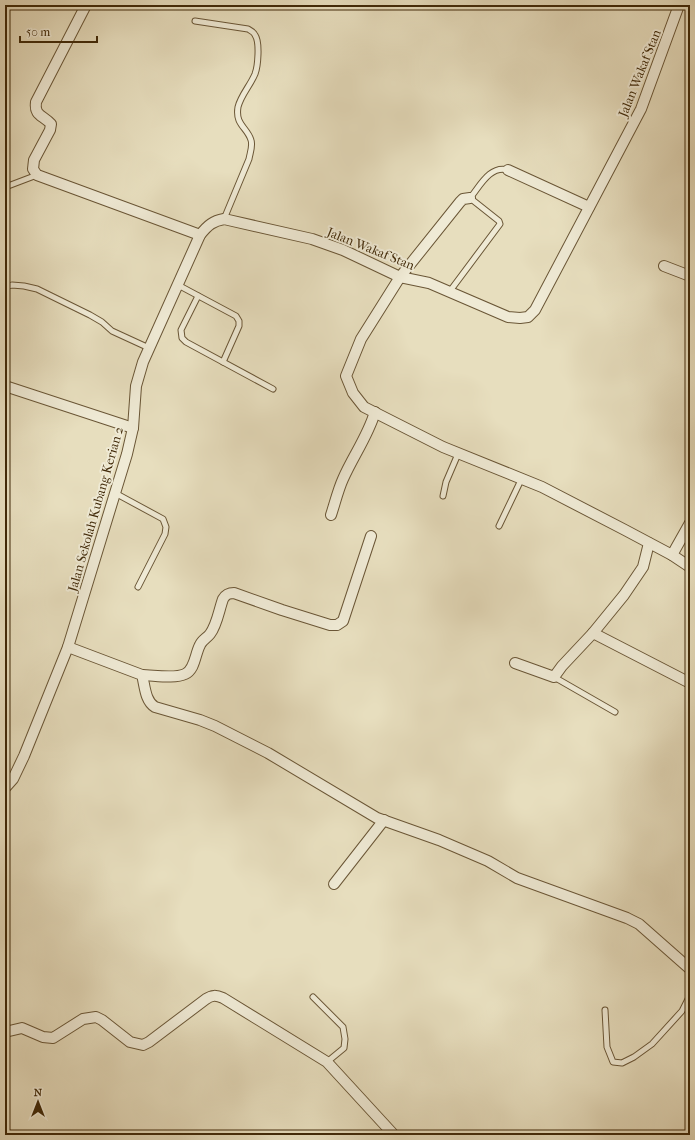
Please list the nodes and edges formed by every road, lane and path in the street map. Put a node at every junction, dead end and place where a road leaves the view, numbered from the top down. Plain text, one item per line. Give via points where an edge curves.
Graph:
1 (85, 5) edge
2 (677, 6) edge
3 (195, 21) dead end
4 (508, 170) joint
5 (37, 175) junction
6 (8, 186) dead end
7 (470, 198) junction
8 (590, 207) junction
9 (224, 219) junction
10 (200, 235) junction
11 (664, 266) dead end
12 (400, 276) junction
13 (690, 276) edge
14 (178, 285) junction
15 (5, 287) edge
16 (450, 292) junction
17 (198, 296) junction
18 (149, 348) junction
19 (223, 362) junction
20 (5, 386) edge
21 (273, 389) dead end
22 (375, 412) junction
23 (133, 428) junction
24 (458, 454) junction
25 (521, 480) junction
26 (115, 493) junction
27 (443, 496) dead end
28 (331, 515) dead end
29 (690, 523) edge
30 (499, 526) dead end
31 (371, 536) dead end
32 (649, 543) junction
33 (672, 555) junction
34 (690, 567) edge
35 (138, 587) dead end
36 (593, 633) junction
37 (68, 647) junction
38 (515, 663) dead end
39 (142, 675) junction
40 (554, 677) junction
41 (690, 683) edge
42 (615, 712) dead end
43 (5, 788) edge
44 (384, 820) junction
45 (334, 884) dead end
46 (690, 969) edge
47 (690, 995) edge
48 (313, 997) dead end
49 (606, 1010) dead end
50 (5, 1032) edge
51 (327, 1062) junction
52 (394, 1135) edge

1 - 5 street via 36,102 37,112 51,124 34,160 33,169
2 - 8 street, Jalan Wakaf Stan via 641,109
3 - 9 lane via 248,30 255,33 258,40 255,75 241,99 238,114 239,122 251,140 251,149
4 - 7 lane via 502,168 492,172
4 - 8 street
5 - 6 lane
5 - 10 street
7 - 12 street via 460,202
7 - 16 lane via 498,219 500,224
8 - 16 street, Jalan Wakaf Stan via 535,310 528,317 508,318
9 - 10 street via 208,224
9 - 12 street, Jalan Wakaf Stan via 312,239
10 - 14 street, Jalan Sekolah Kubang Kerian 2
11 - 13 street
12 - 16 street, Jalan Wakaf Stan via 429,283
12 - 22 street via 360,339 346,376 353,393 364,406
14 - 17 lane
14 - 18 street, Jalan Sekolah Kubang Kerian 2
15 - 18 lane via 24,286 37,289 90,315 112,331
17 - 19 lane via 236,316 239,321
17 - 19 lane via 181,330 182,338
18 - 23 street, Jalan Sekolah Kubang Kerian 2 via 136,386
19 - 21 lane
20 - 23 street
22 - 24 street
22 - 28 street via 364,440 342,480
23 - 26 street, Jalan Sekolah Kubang Kerian 2
24 - 25 street
24 - 27 lane
25 - 30 lane
25 - 32 street via 542,487
26 - 35 lane via 162,518 166,527 165,534
26 - 37 street, Jalan Sekolah Kubang Kerian 2
29 - 33 street
31 - 39 street via 343,621 337,625 229,593 223,599 213,629 201,642 189,672 178,676
32 - 33 street
32 - 36 street via 643,567
33 - 34 street
36 - 40 street
36 - 41 street
37 - 39 street
37 - 43 street, Jalan Sekolah Kubang Kerian 2 via 24,756 13,779
38 - 40 street
39 - 44 street via 148,699 155,708 200,720 222,730 268,753
40 - 42 lane
44 - 45 street
44 - 46 street via 488,861 517,878 627,918 639,924
47 - 49 lane via 682,1011 652,1044 622,1063 613,1062 606,1047
48 - 51 lane via 345,1032 344,1048
50 - 51 street via 22,1028 43,1037 53,1038 83,1019 96,1017 130,1042 143,1045 206,999 217,996
51 - 52 street

